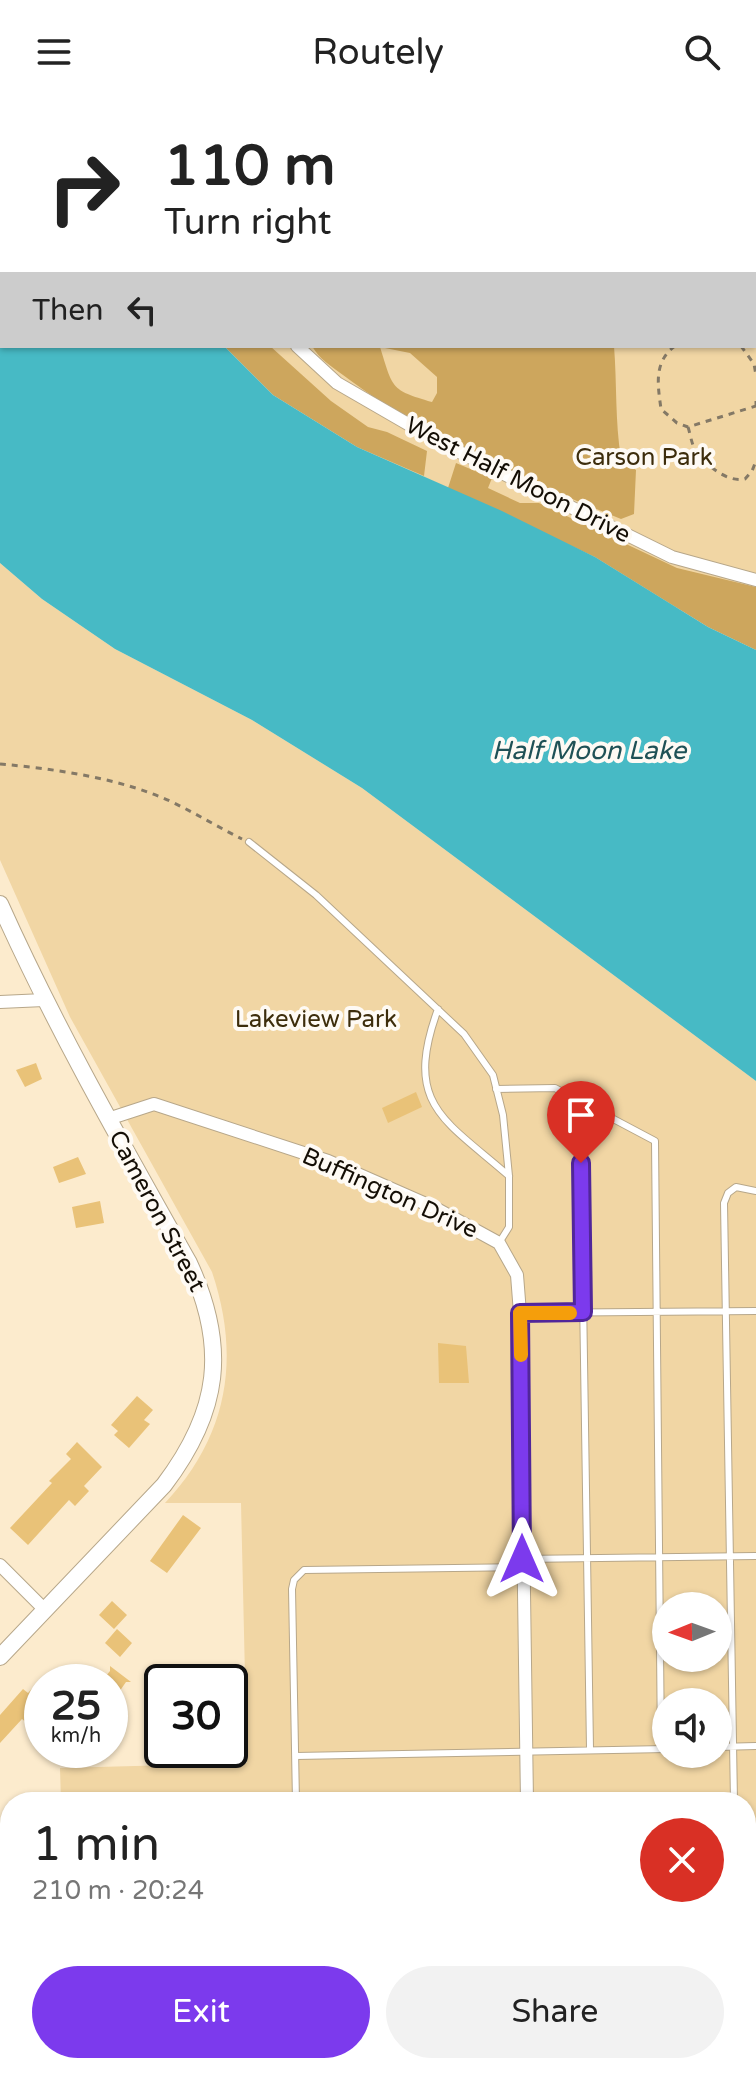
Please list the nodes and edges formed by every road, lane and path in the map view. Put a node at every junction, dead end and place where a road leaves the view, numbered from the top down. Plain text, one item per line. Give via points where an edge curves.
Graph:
1 (299, 348) edge
2 (673, 348) edge
3 (742, 348) edge
4 (756, 375) edge
5 (756, 406) edge
6 (688, 427) junction
7 (756, 461) edge
8 (756, 580) edge
9 (0, 764) edge
10 (249, 842) joint
11 (0, 904) edge
12 (44, 1000) junction
13 (0, 1002) edge
14 (438, 1009) junction
15 (496, 1089) junction
16 (580, 1101) junction
17 (108, 1119) junction
18 (509, 1176) junction
19 (756, 1191) edge
20 (499, 1243) junction
21 (726, 1311) junction
22 (756, 1311) edge
23 (583, 1312) junction
24 (656, 1312) junction
25 (520, 1313) junction
26 (728, 1556) junction
27 (756, 1556) edge
28 (659, 1557) junction
29 (588, 1558) junction
30 (522, 1563) junction
31 (0, 1565) edge
32 (45, 1610) junction
33 (0, 1657) edge
34 (662, 1688) edge
35 (731, 1688) edge
36 (756, 1746) edge
37 (732, 1747) joint
38 (590, 1749) junction
39 (652, 1749) edge
40 (526, 1750) junction
41 (296, 1756) junction
42 (296, 1792) edge
43 (527, 1792) edge
44 (734, 1792) edge

1 - 8 street, West Half Moon Drive via 337,383 439,442 672,557
2 - 6 path via 658,372 661,409
3 - 4 path
5 - 6 path
6 - 7 path via 698,452 729,478 745,479
9 - 10 path via 128,787 168,800
10 - 14 lane via 316,895
11 - 12 main road, Cameron Street
12 - 13 street
12 - 17 main road, Cameron Street
14 - 15 lane via 464,1034 493,1075
14 - 18 lane via 428,1036 424,1074 435,1109
15 - 16 lane via 555,1088
15 - 18 lane
16 - 23 lane
16 - 24 lane via 655,1141
17 - 20 street, Buffington Drive via 154,1104 328,1161
17 - 32 main road, Cameron Street via 202,1291 211,1330 211,1384 205,1413 179,1465
18 - 20 lane via 509,1227
19 - 21 lane via 736,1187 724,1203
20 - 25 street, Buffington Drive via 517,1275
21 - 22 lane
21 - 24 lane
21 - 26 lane
23 - 24 lane
23 - 25 lane
23 - 29 lane
24 - 28 lane
25 - 30 street, Buffington Drive
26 - 27 lane
26 - 28 lane
26 - 35 lane
28 - 29 lane
28 - 34 lane
29 - 30 lane
29 - 38 lane
30 - 40 street, Buffington Drive
30 - 41 lane via 304,1570 298,1575 292,1589
31 - 32 street
32 - 33 main road, Cameron Street
36 - 37 lane
37 - 44 lane
38 - 39 lane
38 - 40 lane
40 - 41 lane
40 - 43 street, Buffington Drive
41 - 42 lane

